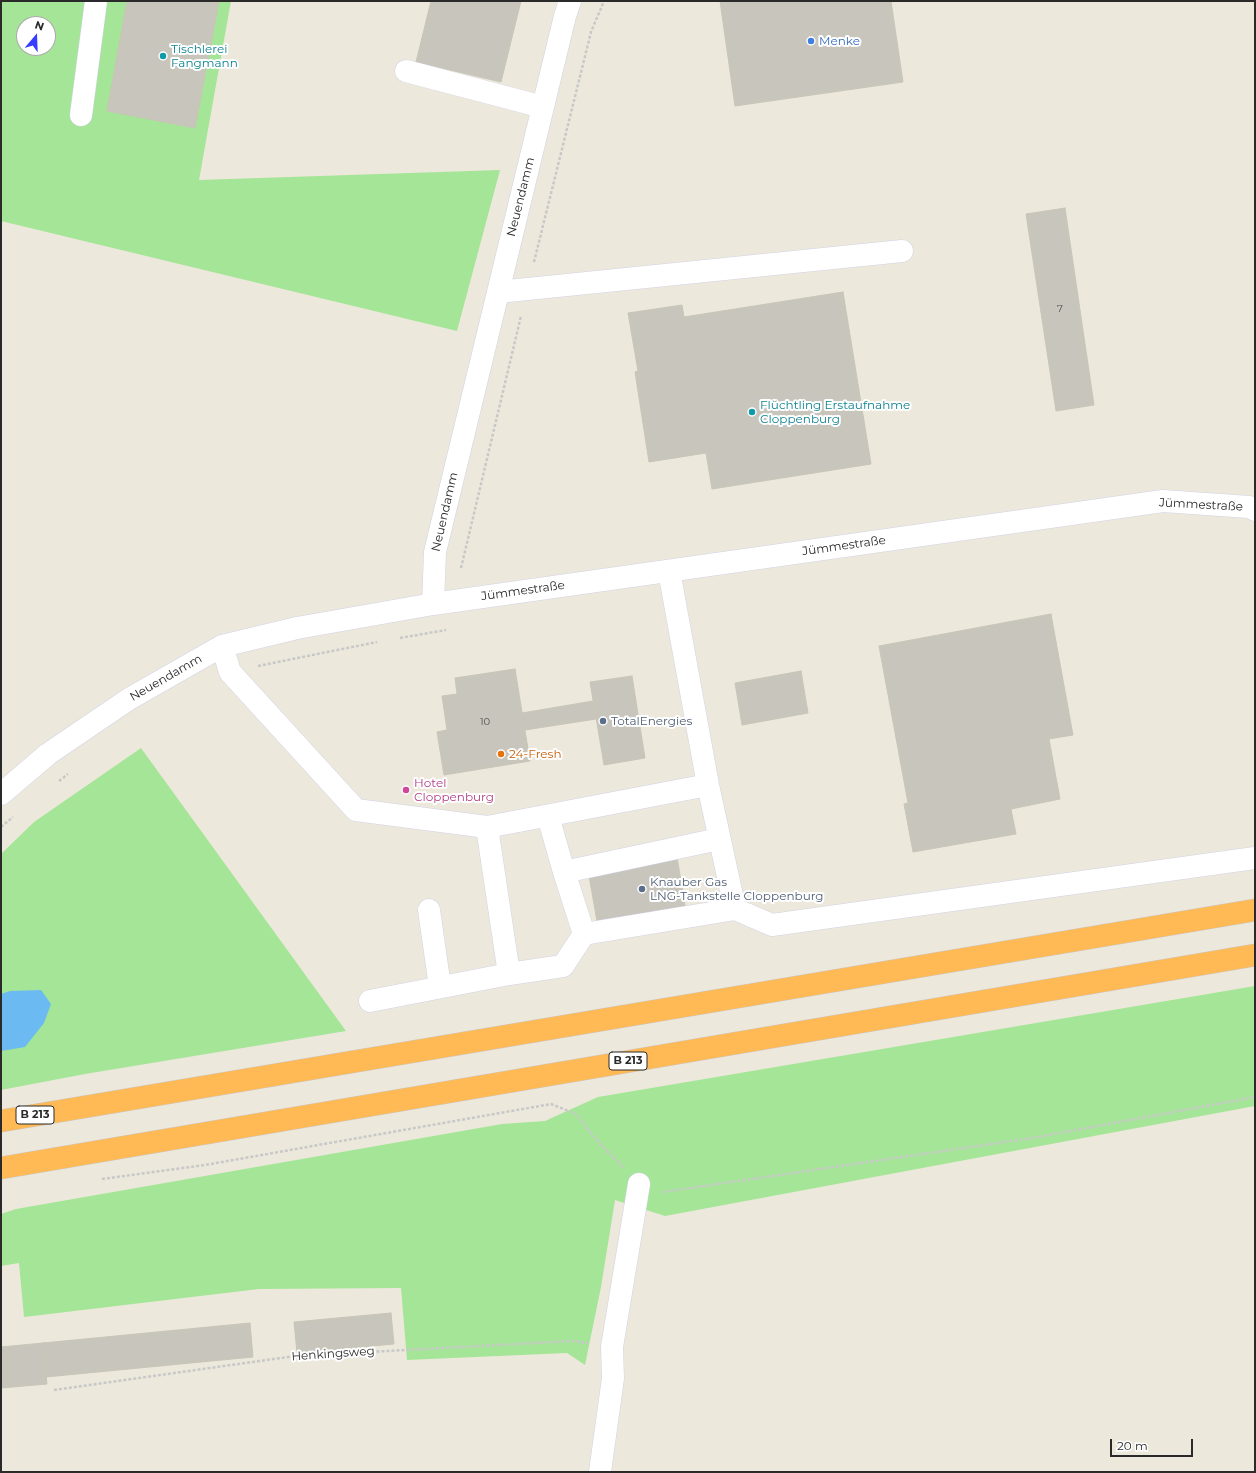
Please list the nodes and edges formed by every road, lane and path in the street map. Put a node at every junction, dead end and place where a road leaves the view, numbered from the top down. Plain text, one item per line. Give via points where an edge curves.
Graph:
1 (96, 1) edge
2 (570, 1) edge
3 (406, 71) dead end
4 (543, 107) junction
5 (81, 115) dead end
6 (902, 251) dead end
7 (498, 292) junction
8 (1255, 510) edge
9 (669, 571) junction
10 (433, 604) junction
11 (441, 631) dead end
12 (396, 638) dead end
13 (380, 641) dead end
14 (222, 646) junction
15 (230, 672) junction
16 (69, 773) dead end
17 (57, 782) dead end
18 (708, 785) junction
19 (1, 794) edge
20 (548, 816) junction
21 (13, 817) dead end
22 (1, 827) edge
23 (487, 827) junction
24 (719, 839) junction
25 (1255, 858) edge
26 (564, 872) junction
27 (735, 909) junction
28 (429, 910) dead end
29 (1255, 910) edge
30 (584, 934) junction
31 (1255, 955) edge
32 (509, 974) junction
33 (440, 987) junction
34 (370, 1001) dead end
35 (1255, 1097) edge
36 (1, 1121) edge
37 (1, 1168) edge
38 (95, 1180) dead end
39 (639, 1184) junction
40 (612, 1347) junction
41 (54, 1390) dead end
42 (600, 1472) edge

1 - 5 street
2 - 4 street, Neuendamm
3 - 4 street
4 - 7 street, Neuendamm
6 - 7 street
7 - 10 street, Neuendamm via 435,552
8 - 9 street, Jümmestraße via 1249,507 1163,501
9 - 10 street, Jümmestraße
9 - 18 street
10 - 14 street, Neuendamm via 297,628
11 - 12 path
13 - 15 path
14 - 15 street
14 - 19 street, Neuendamm via 129,699 48,754
15 - 23 street via 356,810
16 - 17 path
18 - 20 street
18 - 24 street
20 - 23 street
20 - 26 street
21 - 22 path
23 - 32 street
24 - 26 street
24 - 27 street
25 - 27 street via 772,925
26 - 30 street
27 - 30 street
28 - 33 street
29 - 36 highway, B 213
30 - 32 street via 563,966
31 - 37 highway, B 213
32 - 33 street
33 - 34 street
35 - 39 path via 1032,1138 660,1193 652,1194
38 - 39 path via 205,1165 551,1104 576,1114 600,1144
39 - 40 street
40 - 41 path, Henkingsweg via 572,1341 295,1356
40 - 42 street via 613,1378

